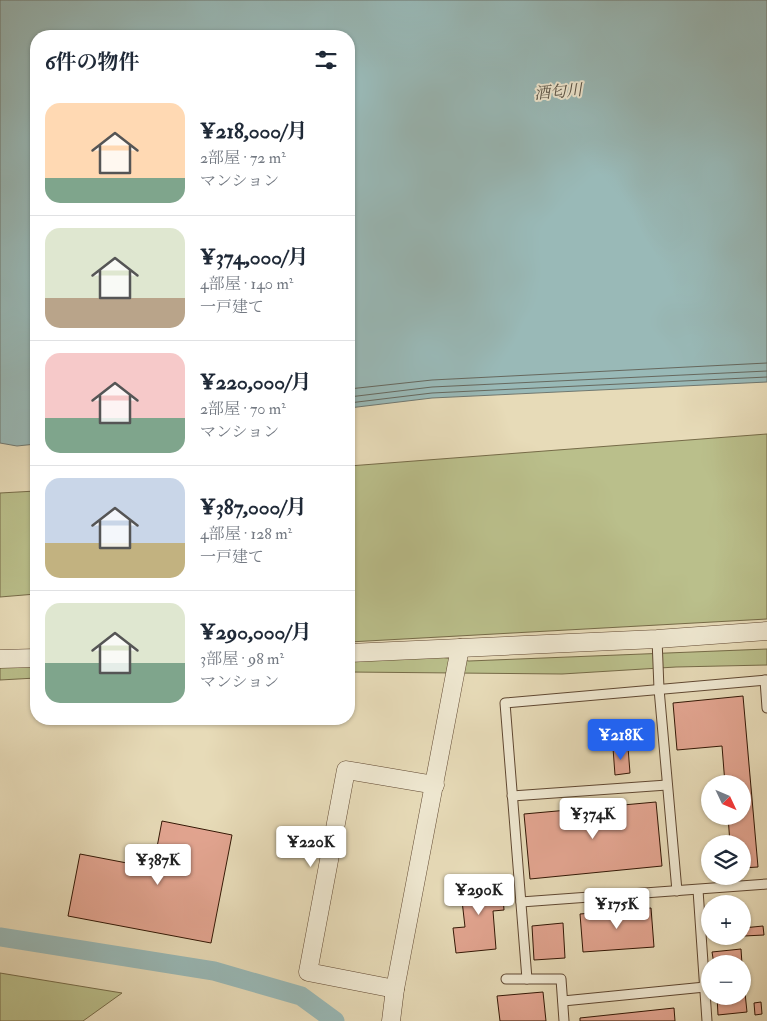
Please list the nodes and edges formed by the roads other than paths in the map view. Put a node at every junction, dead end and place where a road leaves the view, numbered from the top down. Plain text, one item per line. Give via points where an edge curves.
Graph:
1 (767, 631) edge
2 (657, 639) junction
3 (460, 648) junction
4 (355, 653) edge
5 (30, 658) edge
6 (0, 659) edge
7 (766, 680) edge
8 (659, 689) junction
9 (767, 708) edge
10 (668, 784) junction
11 (434, 785) junction
12 (512, 796) junction
13 (767, 884) edge
14 (698, 890) junction
15 (677, 891) junction
16 (521, 902) junction
17 (703, 955) edge
18 (506, 979) dead end
19 (527, 979) junction
20 (701, 986) edge
21 (395, 990) junction
22 (563, 1001) junction
23 (706, 1005) edge
24 (391, 1021) edge
25 (564, 1021) edge
26 (707, 1021) edge

1 - 2 street
2 - 3 street
2 - 8 lane
3 - 4 street
3 - 11 street
5 - 6 street
7 - 8 lane
7 - 9 lane
8 - 10 lane
8 - 12 lane via 505,703
10 - 12 lane
10 - 15 lane
11 - 21 street
11 - 21 street via 346,770 344,780 308,972
12 - 16 lane
13 - 14 lane
14 - 15 lane
14 - 17 lane
15 - 16 lane
16 - 19 lane
18 - 19 lane
19 - 22 lane via 561,979
20 - 22 lane
21 - 24 street
22 - 25 lane
23 - 26 lane

